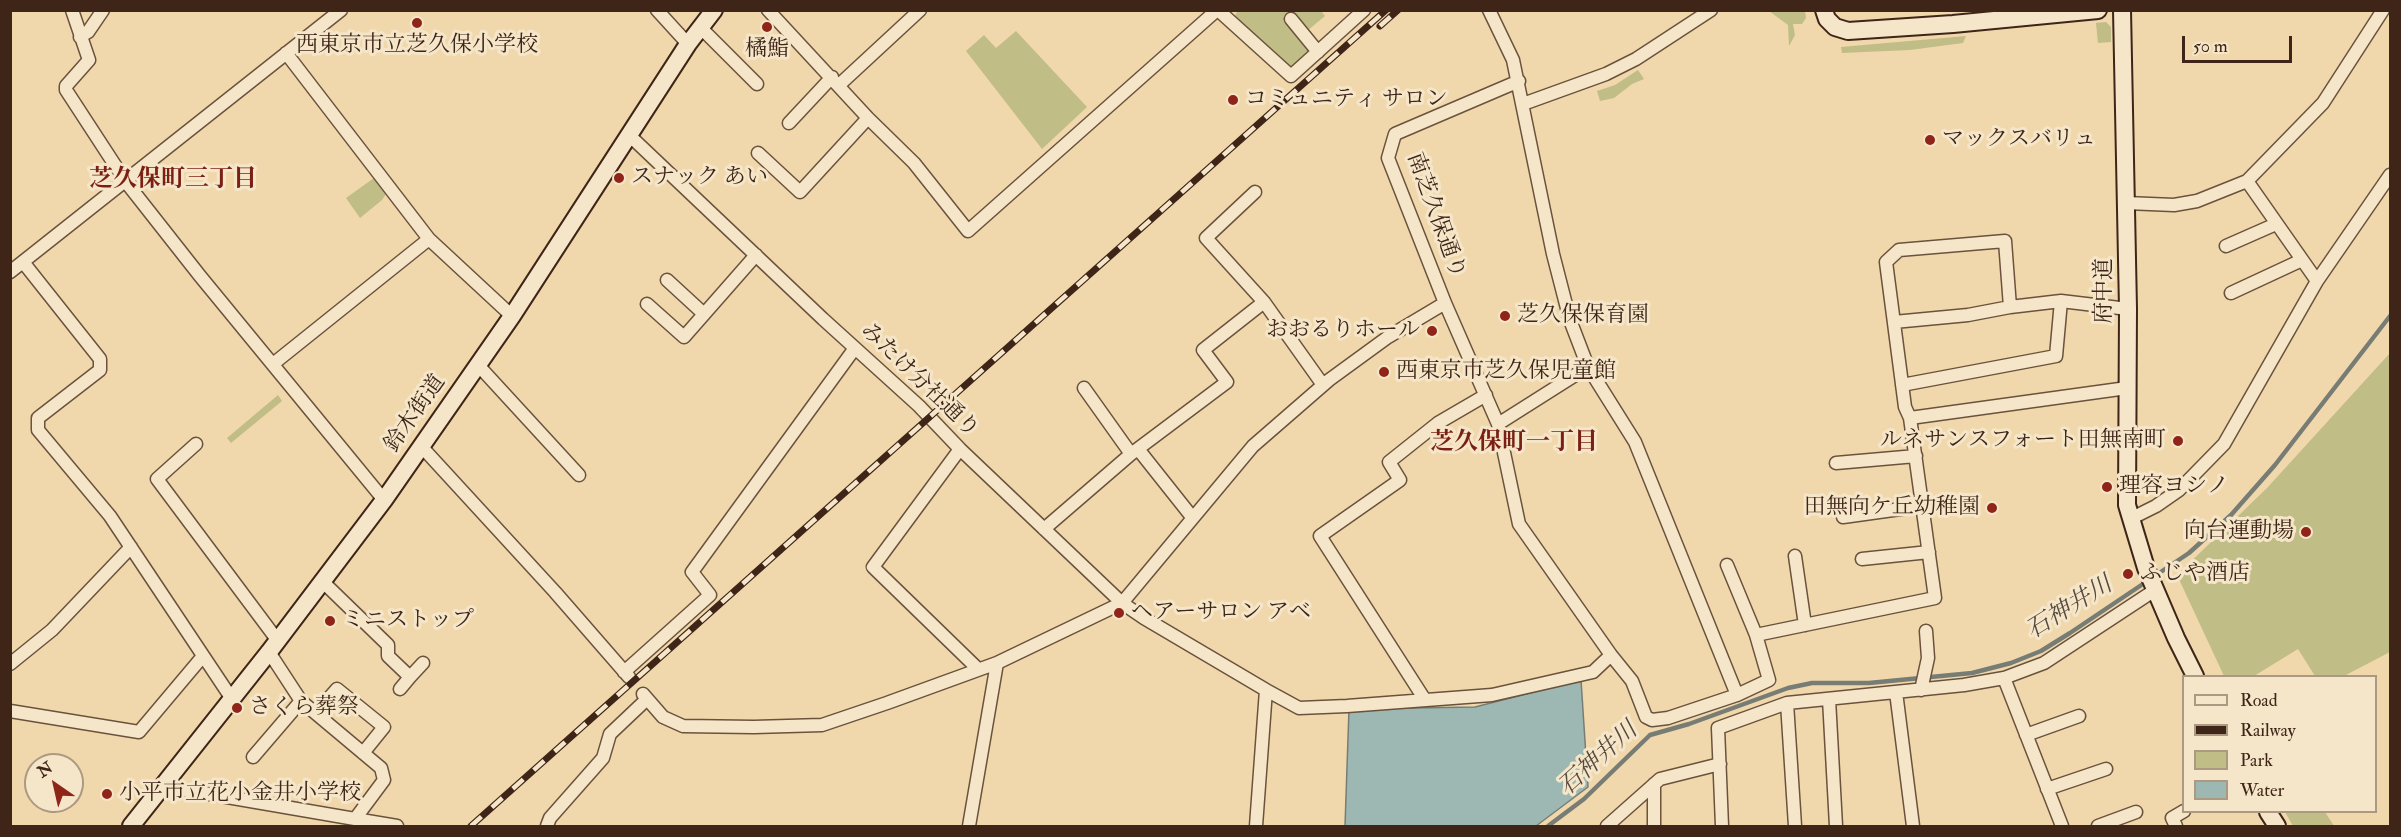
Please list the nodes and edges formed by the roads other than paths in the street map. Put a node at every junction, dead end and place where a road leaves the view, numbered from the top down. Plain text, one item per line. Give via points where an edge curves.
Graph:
1 (72, 10) edge
2 (103, 10) edge
3 (341, 10) edge
4 (657, 10) edge
5 (714, 10) edge
6 (768, 10) edge
7 (920, 10) edge
8 (1217, 10) edge
9 (1364, 10) edge
10 (1489, 10) edge
11 (1711, 10) edge
12 (1824, 10) edge
13 (2098, 10) edge
14 (2122, 10) edge
15 (2383, 10) edge
16 (1291, 19) dead end
17 (700, 27) junction
18 (80, 37) junction
19 (688, 44) junction
20 (1318, 52) junction
21 (286, 53) junction
22 (835, 81) junction
23 (1519, 81) junction
24 (757, 84) dead end
25 (1523, 104) junction
26 (868, 118) junction
27 (789, 123) dead end
28 (629, 135) junction
29 (758, 153) dead end
30 (2391, 175) edge
31 (2247, 181) junction
32 (126, 182) junction
33 (1255, 192) dead end
34 (2126, 203) junction
35 (2276, 224) junction
36 (429, 239) junction
37 (2226, 246) dead end
38 (756, 255) junction
39 (2302, 260) junction
40 (22, 262) junction
41 (10, 272) edge
42 (667, 280) dead end
43 (2316, 281) junction
44 (2231, 293) dead end
45 (2061, 301) junction
46 (1264, 302) junction
47 (1445, 303) junction
48 (647, 304) dead end
49 (2010, 307) junction
50 (2128, 309) junction
51 (704, 314) junction
52 (512, 316) junction
53 (1894, 322) junction
54 (855, 348) junction
55 (273, 364) junction
56 (478, 365) junction
57 (1588, 367) junction
58 (1323, 385) junction
59 (1902, 385) junction
60 (1084, 388) dead end
61 (2127, 388) junction
62 (1486, 395) junction
63 (1910, 418) junction
64 (1498, 424) junction
65 (195, 444) dead end
66 (421, 446) junction
67 (960, 449) junction
68 (1135, 452) junction
69 (1916, 456) junction
70 (1836, 463) dead end
71 (579, 475) dead end
72 (384, 500) junction
73 (1922, 506) junction
74 (1192, 517) junction
75 (1843, 517) dead end
76 (2130, 519) junction
77 (1044, 529) junction
78 (131, 547) junction
79 (1929, 552) junction
80 (1795, 556) dead end
81 (1862, 559) dead end
82 (1728, 565) dead end
83 (322, 581) junction
84 (2155, 589) junction
85 (1122, 603) junction
86 (1804, 625) junction
87 (1926, 631) dead end
88 (1756, 634) junction
89 (274, 646) junction
90 (1611, 655) junction
91 (203, 656) junction
92 (423, 663) dead end
93 (997, 663) junction
94 (10, 664) edge
95 (978, 669) junction
96 (2195, 675) edge
97 (410, 677) junction
98 (2004, 678) junction
99 (400, 689) dead end
100 (1921, 689) junction
101 (1266, 690) junction
102 (1896, 692) junction
103 (1737, 695) junction
104 (232, 699) junction
105 (1829, 699) junction
106 (1425, 700) junction
107 (301, 701) junction
108 (1787, 703) junction
109 (10, 711) edge
110 (316, 713) junction
111 (2079, 716) dead end
112 (2026, 735) junction
113 (363, 753) junction
114 (253, 758) dead end
115 (1720, 764) junction
116 (2106, 769) dead end
117 (1654, 784) junction
118 (163, 786) junction
119 (2048, 789) junction
120 (2136, 812) dead end
121 (2182, 813) edge
122 (2269, 813) edge
123 (355, 819) junction
124 (131, 826) edge
125 (398, 826) edge
126 (547, 826) edge
127 (969, 826) edge
128 (1256, 826) edge
129 (1607, 826) edge
130 (1654, 826) edge
131 (1722, 826) edge
132 (1795, 826) edge
133 (1836, 826) edge
134 (1913, 826) edge
135 (2062, 826) edge
136 (2098, 826) edge
137 (2176, 826) edge
138 (2277, 826) edge

1 - 18 street
2 - 18 street
3 - 21 street
4 - 19 street
5 - 17 main road, 鈴木街道
6 - 22 street
7 - 22 street
8 - 20 street via 1291,76
8 - 26 street via 968,231 914,163
9 - 20 street
10 - 23 street via 1514,60
11 - 25 street via 1606,74
12 - 13 main road via 1835,27 1848,31
14 - 34 main road, 府中道
15 - 31 street via 2323,103
16 - 20 street
17 - 19 main road, 鈴木街道
17 - 24 street
18 - 32 street via 89,60 66,90
19 - 28 main road, 鈴木街道
21 - 32 street
21 - 36 street
22 - 26 street
22 - 27 street
23 - 25 street
23 - 47 street, 南芝久保通り via 1395,134 1388,158
25 - 57 street via 1553,254 1570,321
26 - 29 street via 800,192
28 - 38 street, みたけ分社通り
28 - 52 main road, 鈴木街道
30 - 43 street
31 - 34 street via 2174,206
31 - 35 street
32 - 40 street
32 - 55 street
33 - 46 street via 1206,238
34 - 50 main road, 府中道
35 - 37 street
35 - 39 street
36 - 52 street
36 - 55 street
38 - 51 street
38 - 54 street, みたけ分社通り
39 - 43 street
39 - 44 street
40 - 41 street
40 - 78 street via 100,359 100,370 38,418 38,430
42 - 51 street
43 - 76 street via 2224,444 2179,490
45 - 49 street
45 - 50 street
45 - 59 street via 2056,356
46 - 58 street
46 - 68 street via 1203,350 1227,382
47 - 58 street via 1388,337
47 - 62 street
48 - 51 street via 684,337
49 - 53 street
49 - 53 street via 2005,241 1899,250 1886,262
50 - 61 main road, 府中道
52 - 56 main road, 鈴木街道
53 - 59 street
54 - 66 street via 692,572 710,596 627,674
54 - 67 street, みたけ分社通り
55 - 72 street
56 - 66 main road, 鈴木街道
56 - 71 street
57 - 64 street
57 - 103 street via 1635,442
58 - 74 street via 1253,446
59 - 63 street
60 - 68 street
61 - 63 street
61 - 76 main road, 府中道
62 - 64 street
62 - 106 street via 1438,423 1389,462 1400,480 1320,536
63 - 69 street
64 - 90 street via 1519,524
65 - 89 street via 157,479
66 - 72 main road, 鈴木街道
67 - 77 street, みたけ分社通り
67 - 95 street via 873,567
68 - 74 street
68 - 77 street
69 - 70 street
69 - 73 street
72 - 83 main road, 鈴木街道
73 - 75 street
73 - 79 street
74 - 85 street
76 - 84 main road, 府中道
77 - 85 street, みたけ分社通り
78 - 91 street
78 - 94 street via 52,630
79 - 81 street
79 - 86 street via 1935,598
80 - 86 street
82 - 88 street
83 - 89 main road, 鈴木街道
83 - 97 street via 388,645 388,656
84 - 96 main road, 府中道
84 - 98 street via 2044,663
85 - 93 street
85 - 101 street, みたけ分社通り
86 - 88 street
87 - 100 street via 1928,658
88 - 103 street via 1769,680
89 - 104 main road, 鈴木街道
89 - 107 street
90 - 103 street via 1632,681 1646,717 1652,720
90 - 106 street, みたけ分社通り via 1593,672 1492,695
91 - 104 street
91 - 109 street via 140,732
92 - 97 street
93 - 95 street
93 - 127 street
95 - 126 street via 822,725 683,726 663,717 645,696 610,734 603,758
97 - 99 street
98 - 100 street
98 - 112 street
100 - 102 street
101 - 106 street, みたけ分社通り via 1299,708
101 - 128 street
102 - 105 street
102 - 134 street
104 - 118 main road, 鈴木街道
105 - 108 street
105 - 133 street
107 - 110 street
107 - 114 street
108 - 115 street via 1718,728
108 - 132 street
110 - 113 street
110 - 113 street via 338,689 384,728
111 - 112 street
112 - 119 street
113 - 123 street via 381,768 384,780
115 - 117 street via 1660,779
115 - 131 street
116 - 119 street
117 - 129 street
117 - 130 street
118 - 123 street
118 - 124 main road, 鈴木街道
119 - 135 street
120 - 136 street
121 - 137 street via 2172,818
122 - 138 main road
123 - 125 street

